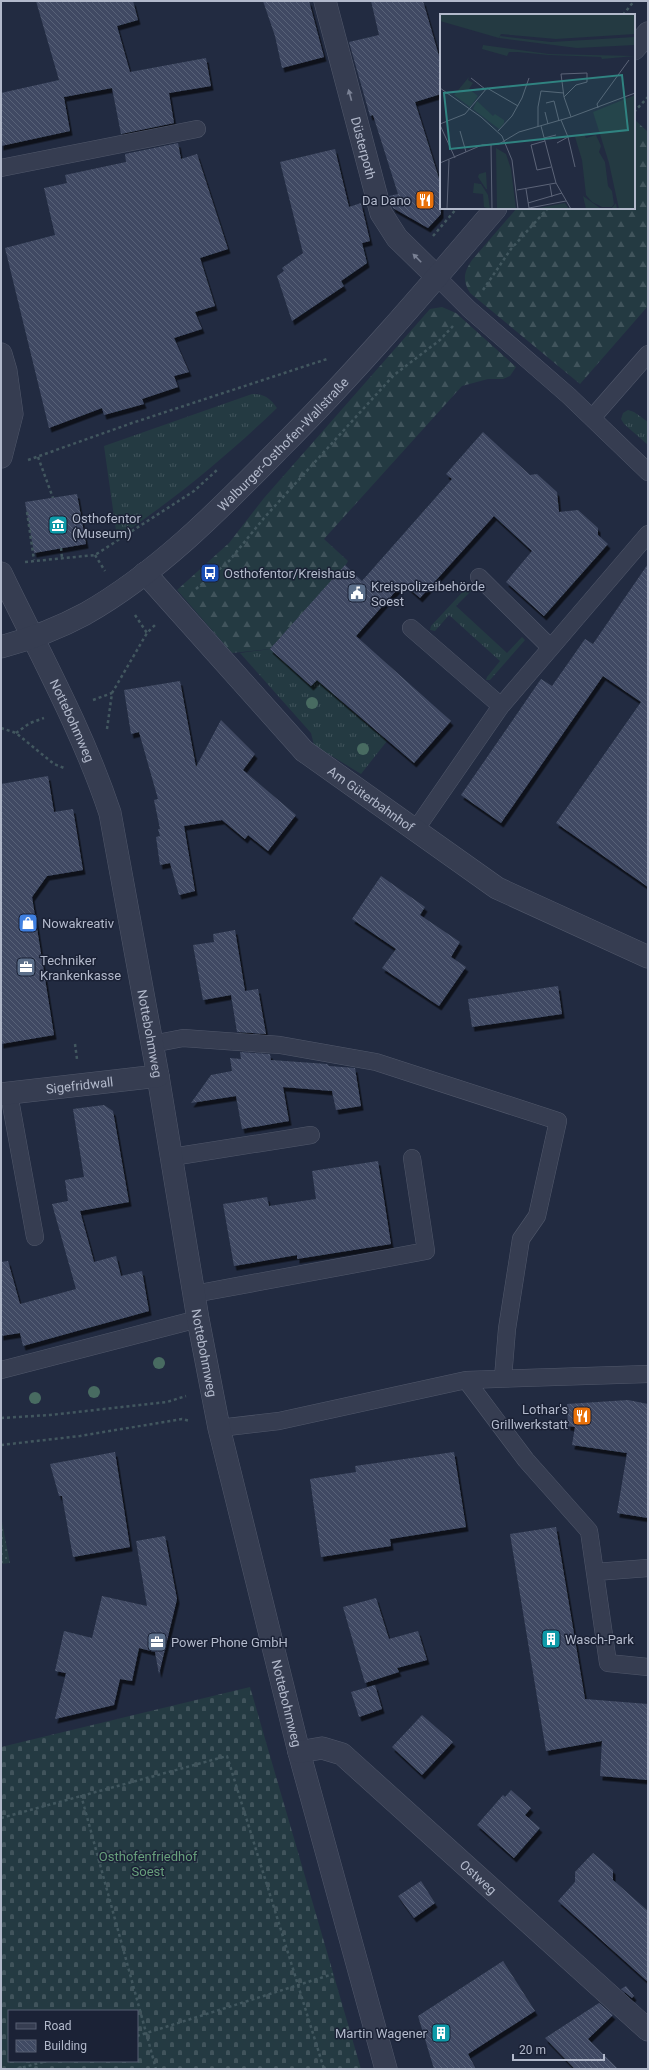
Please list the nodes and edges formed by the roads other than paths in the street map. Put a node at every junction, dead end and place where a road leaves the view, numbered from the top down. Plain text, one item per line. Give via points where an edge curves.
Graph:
1 (325, 1) edge
2 (648, 33) edge
3 (635, 48) edge
4 (197, 129) dead end
5 (1, 168) edge
6 (495, 209) edge
7 (437, 277) junction
8 (1, 354) edge
9 (648, 354) edge
10 (592, 418) junction
11 (11, 460) edge
12 (648, 472) edge
13 (648, 534) edge
14 (1, 573) edge
15 (144, 573) junction
16 (479, 578) dead end
17 (411, 628) dead end
18 (32, 638) junction
19 (1, 647) edge
20 (550, 647) junction
21 (501, 706) junction
22 (416, 829) junction
23 (648, 957) edge
24 (152, 1044) junction
25 (158, 1076) junction
26 (5, 1094) edge
27 (311, 1135) dead end
28 (172, 1157) junction
29 (412, 1158) dead end
30 (35, 1237) dead end
31 (194, 1294) junction
32 (198, 1318) junction
33 (1, 1370) edge
34 (648, 1374) edge
35 (503, 1378) junction
36 (466, 1380) junction
37 (219, 1428) junction
38 (648, 1568) edge
39 (595, 1572) junction
40 (648, 1667) edge
41 (299, 1752) junction
42 (648, 2030) edge
43 (386, 2069) edge

7 -> 1 street, Düsterpoth via 397,238 382,213
2 - 3 street
4 - 5 lane
6 - 7 street, Walburger-Osthofen-Wallstraße
7 - 10 lane via 469,309
7 - 15 street, Walburger-Osthofen-Wallstraße via 332,396 269,460 226,502
8 - 11 street via 12,414
9 - 10 lane
10 - 12 lane
13 - 20 lane
14 - 18 street, Nottebohmweg
15 - 18 street, Walburger-Osthofen-Wallstraße via 84,614
15 - 22 street, Am Güterbahnhof via 304,751
16 - 20 lane
17 - 21 lane
18 - 19 street, Walburger-Osthofen-Wallstraße
18 - 24 street, Nottebohmweg via 68,708 110,813
20 - 21 lane
21 - 22 lane
22 - 23 street, Am Güterbahnhof via 497,888
24 - 25 street, Nottebohmweg
24 - 35 lane via 183,1038 273,1045 376,1062 558,1121 537,1216 521,1238 507,1329
25 - 26 street, Sigefridwall
25 - 28 street, Nottebohmweg
26 - 30 lane
27 - 28 lane
28 - 31 street, Nottebohmweg
29 - 31 lane via 426,1251
31 - 32 street, Nottebohmweg
32 - 33 lane
32 - 37 street, Nottebohmweg
34 - 35 lane
35 - 36 lane
36 - 37 lane via 279,1421
36 - 39 lane via 526,1460 589,1531
37 - 41 street, Nottebohmweg
38 - 39 lane
39 - 40 lane via 608,1663
41 - 42 street, Ostweg via 322,1748 342,1754
41 - 43 street, Nottebohmweg

